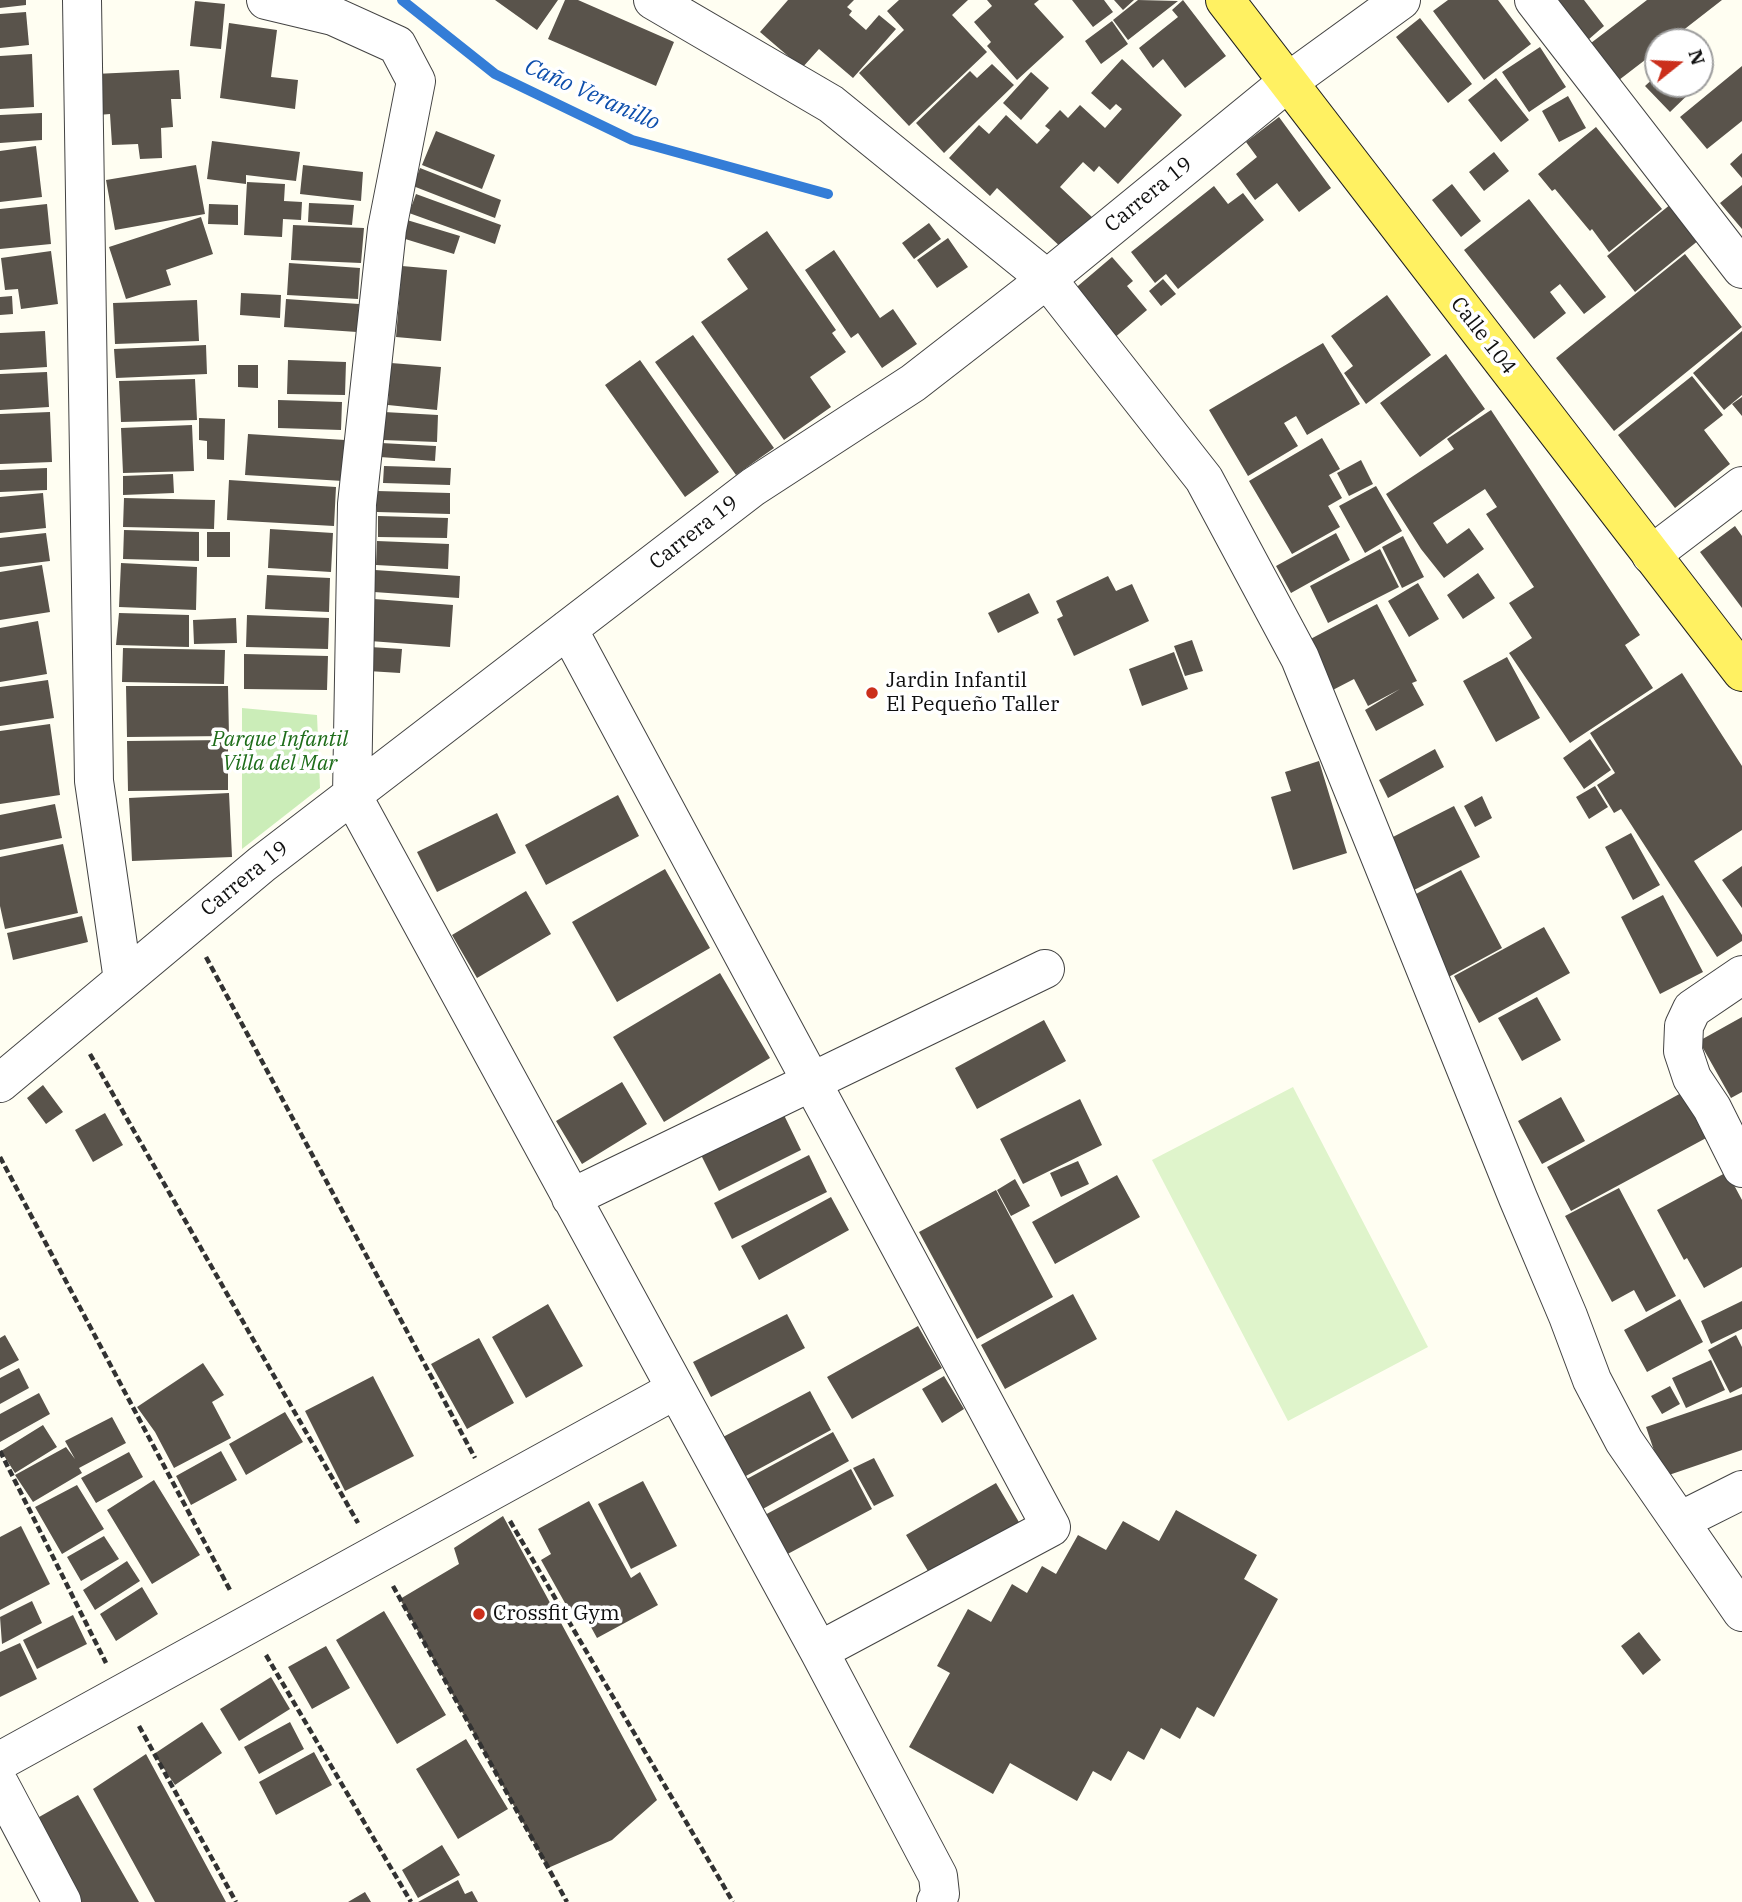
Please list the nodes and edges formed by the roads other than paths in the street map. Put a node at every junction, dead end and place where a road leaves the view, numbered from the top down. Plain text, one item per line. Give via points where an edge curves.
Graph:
1 (82, 0) edge
2 (266, 0) edge
3 (653, 0) edge
4 (1225, 0) edge
5 (1401, 0) edge
6 (1534, 0) edge
7 (1288, 82) junction
8 (1742, 269) edge
9 (1046, 279) junction
10 (1742, 486) edge
11 (1651, 555) junction
12 (568, 629) junction
13 (1742, 672) edge
14 (352, 795) junction
15 (1045, 969) dead end
16 (1742, 975) edge
17 (123, 981) junction
18 (812, 1082) junction
19 (0, 1083) edge
20 (1742, 1168) edge
21 (571, 1198) junction
22 (675, 1390) junction
23 (1742, 1490) edge
24 (1680, 1521) junction
25 (1742, 1612) edge
26 (819, 1651) junction
27 (0, 1761) edge
28 (0, 1785) edge
29 (62, 1902) edge
30 (936, 1902) edge

1 - 17 street via 94,781
2 - 14 street via 332,16 397,45 416,80 387,229 357,504
3 - 9 street via 831,104
4 - 7 main road, Calle 104
5 - 7 street, Carrera 19
6 - 8 street
7 - 9 street, Carrera 19
7 - 11 main road, Calle 104
9 - 12 street, Carrera 19 via 913,383 753,487
9 - 24 street via 1204,479 1300,658 1592,1380 1624,1441
10 - 11 street
11 - 13 main road, Calle 104
12 - 14 street, Carrera 19
12 - 18 street
14 - 17 street, Carrera 19
14 - 21 street
15 - 18 street
16 - 20 street via 1692,1009 1684,1026 1684,1051 1692,1078
17 - 19 street, Carrera 19
18 - 21 street
18 - 26 street via 1051,1527
21 - 22 street
22 - 26 street
22 - 27 street
23 - 24 street
24 - 25 street
26 - 30 street via 938,1876
28 - 29 street

